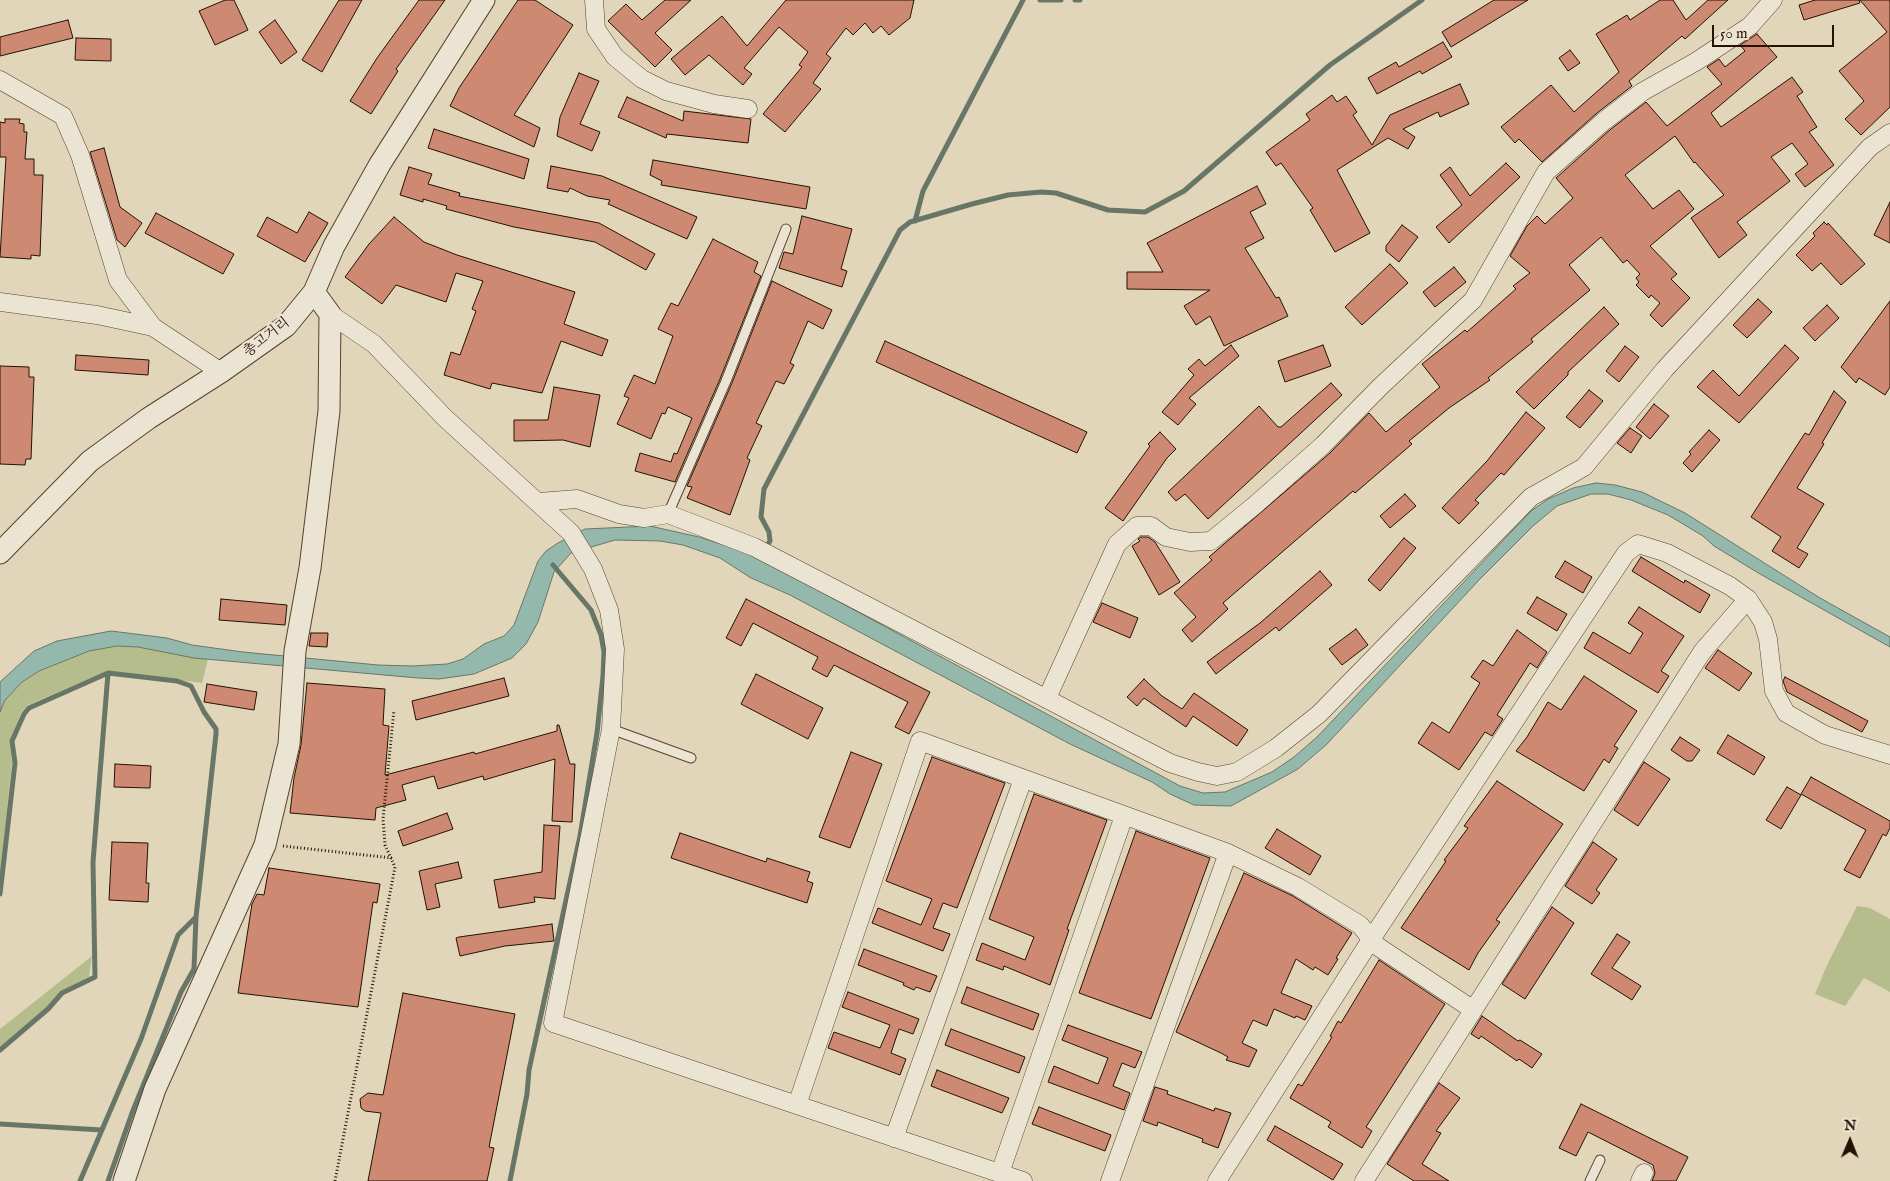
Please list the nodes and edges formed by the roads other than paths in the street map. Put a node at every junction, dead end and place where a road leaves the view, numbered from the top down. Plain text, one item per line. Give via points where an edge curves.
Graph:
1 (484, 0) edge
2 (594, 0) edge
3 (1773, 0) edge
4 (0, 80) edge
5 (748, 109) dead end
6 (1890, 133) edge
7 (786, 229) dead end
8 (314, 292) junction
9 (0, 302) edge
10 (330, 314) junction
11 (153, 327) junction
12 (221, 372) junction
13 (539, 502) junction
14 (668, 514) junction
15 (0, 553) edge
16 (1748, 599) junction
17 (1047, 698) junction
18 (610, 729) junction
19 (1890, 755) edge
20 (691, 758) dead end
21 (1023, 779) junction
22 (1124, 816) junction
23 (1228, 853) junction
24 (1372, 938) junction
25 (1472, 1009) junction
26 (797, 1106) junction
27 (894, 1138) junction
28 (1600, 1160) dead end
29 (1000, 1173) junction
30 (124, 1181) edge
31 (1023, 1181) edge
32 (1110, 1181) edge
33 (1217, 1181) edge
34 (1364, 1181) edge
35 (1590, 1181) edge

1 - 8 street, 총고거리 via 380,164 334,246
2 - 5 street via 596,29 615,57 642,79 666,91 704,102
3 - 17 street via 1750,26 1697,62 1642,92 1546,172 1473,300 1255,505 1211,541 1190,542 1166,537 1151,526 1137,526 1117,544
4 - 11 street via 63,116 80,155 118,280
6 - 17 street via 1870,146 1665,369 1584,467 1531,497 1319,714 1276,748 1237,772 1217,776 1198,772 1170,763
7 - 14 lane via 726,381
8 - 10 street
8 - 12 street, 총고거리 via 286,326
9 - 11 street via 97,315
10 - 13 street via 374,344 445,418
10 - 30 street via 329,411 310,568 295,651 289,744 265,845 155,1089
11 - 12 street
12 - 15 street, 총고거리 via 148,418 90,461
13 - 14 street via 577,499 619,514 644,518
13 - 18 street via 571,533 593,569 609,610 615,649
14 - 17 street via 754,547
16 - 19 street via 1763,622 1774,691 1786,713 1825,735
16 - 24 street via 1668,552 1638,544 1626,553
16 - 25 street via 1702,652
18 - 20 lane
18 - 26 street via 553,1023
21 - 22 street
21 - 26 street via 920,741
21 - 27 street
22 - 23 street
22 - 29 street
23 - 24 street via 1298,886 1360,925
23 - 32 street
24 - 25 street via 1377,946
24 - 33 street
25 - 34 street
26 - 27 street
27 - 29 street
28 - 35 lane
29 - 31 street

